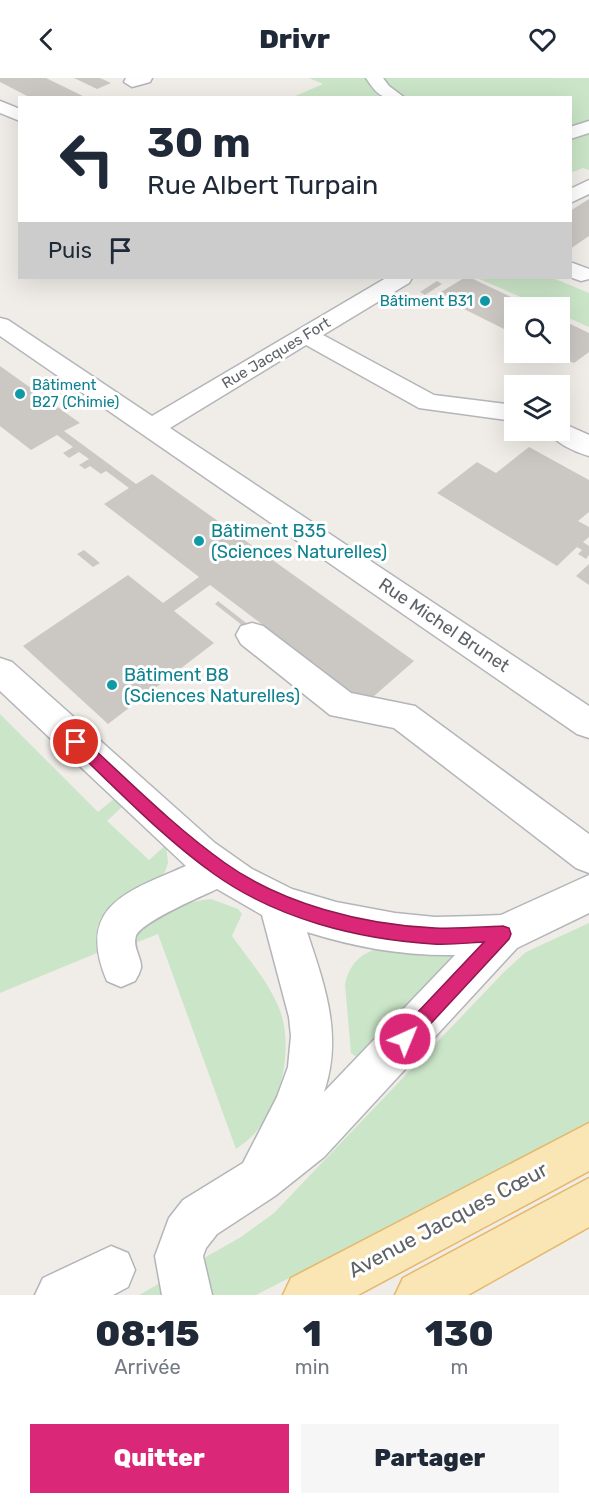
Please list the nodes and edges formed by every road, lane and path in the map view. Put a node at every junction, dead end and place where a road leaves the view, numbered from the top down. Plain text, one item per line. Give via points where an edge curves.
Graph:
1 (374, 78) edge
2 (394, 96) edge
3 (0, 106) edge
4 (18, 115) edge
5 (589, 126) edge
6 (572, 133) edge
7 (399, 279) edge
8 (0, 325) edge
9 (305, 335) junction
10 (504, 412) edge
11 (151, 428) junction
12 (570, 436) edge
13 (589, 447) edge
14 (252, 635) dead end
15 (0, 671) edge
16 (589, 724) edge
17 (589, 856) edge
18 (220, 869) junction
19 (589, 893) edge
20 (278, 902) junction
21 (503, 934) junction
22 (121, 967) dead end
23 (589, 1146) edge
24 (259, 1180) junction
25 (589, 1201) edge
26 (111, 1270) dead end
27 (60, 1295) edge
28 (187, 1295) edge
29 (308, 1295) edge
30 (420, 1295) edge

1 - 2 street
3 - 4 street
5 - 6 street
7 - 9 street, Rue Jacques Fort
8 - 11 street, Rue Michel Brunet
9 - 10 street via 428,402
9 - 11 street, Rue Jacques Fort
11 - 16 street, Rue Michel Brunet
12 - 13 street
14 - 17 street via 342,705 403,716
15 - 18 street
18 - 20 street
18 - 22 street via 137,909 119,926 115,953
19 - 21 street
20 - 21 street via 366,927 435,936
20 - 24 street via 309,1012 312,1050 302,1092
21 - 24 street via 308,1141
23 - 29 main road, Avenue Jacques Cœur
24 - 28 street via 200,1217 186,1235 179,1256
25 - 30 main road
26 - 27 street

